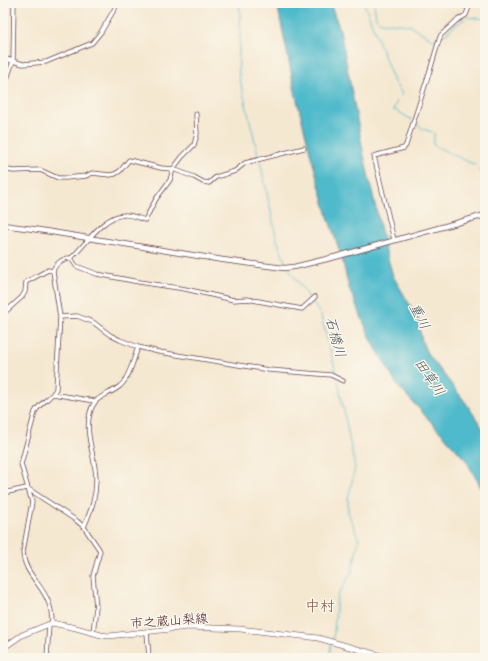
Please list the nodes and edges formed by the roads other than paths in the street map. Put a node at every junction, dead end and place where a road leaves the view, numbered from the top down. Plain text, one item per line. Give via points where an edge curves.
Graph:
1 (14, 3) edge
2 (118, 3) edge
3 (472, 3) edge
4 (3, 58) edge
5 (13, 61) junction
6 (3, 91) edge
7 (196, 114) dead end
8 (304, 148) dead end
9 (3, 169) edge
10 (173, 169) junction
11 (485, 215) edge
12 (3, 225) edge
13 (89, 238) junction
14 (394, 240) junction
15 (71, 258) junction
16 (53, 271) junction
17 (315, 297) dead end
18 (3, 314) edge
19 (60, 317) junction
20 (138, 347) junction
21 (343, 381) dead end
22 (53, 394) junction
23 (94, 401) junction
24 (27, 488) junction
25 (3, 493) edge
26 (84, 527) junction
27 (50, 623) junction
28 (147, 632) junction
29 (93, 633) junction
30 (3, 648) edge
31 (47, 658) edge
32 (149, 658) edge
33 (386, 658) edge

1 - 5 street
2 - 5 street via 92,42 46,62 23,64
3 - 14 street via 466,15 441,35 406,145 404,148 374,156
4 - 5 street
5 - 6 street
7 - 10 street via 197,134 194,145
8 - 10 street via 245,163 235,171 216,177 209,183
9 - 10 street via 13,172 40,170 58,178 86,176 92,173 110,175 120,171 129,160
10 - 13 street via 170,180 145,220 125,214 116,216
11 - 14 street
12 - 13 street
13 - 14 street via 284,268
13 - 15 street
15 - 16 street via 63,259
15 - 17 street via 76,266 97,274 234,300 247,299 302,309
16 - 18 street via 48,270 26,282 26,292
16 - 19 street
19 - 20 street via 71,315 88,320 110,335
19 - 22 street via 57,382
20 - 21 street via 269,370 331,375
20 - 23 street via 125,380 120,386
22 - 23 street
22 - 24 street via 37,407 35,412 21,464
23 - 26 street via 88,420 88,432 96,480 93,506
24 - 25 street
24 - 26 street via 78,520
24 - 27 street via 32,502 24,560 28,572 49,602
26 - 29 street via 100,551 93,576 96,607
27 - 29 main road, 市之蔵山梨線
27 - 30 main road via 22,635
27 - 31 street
28 - 29 main road, 市之蔵山梨線 via 109,636
28 - 32 street
28 - 33 main road, 市之蔵山梨線 via 188,627 293,635 333,641

